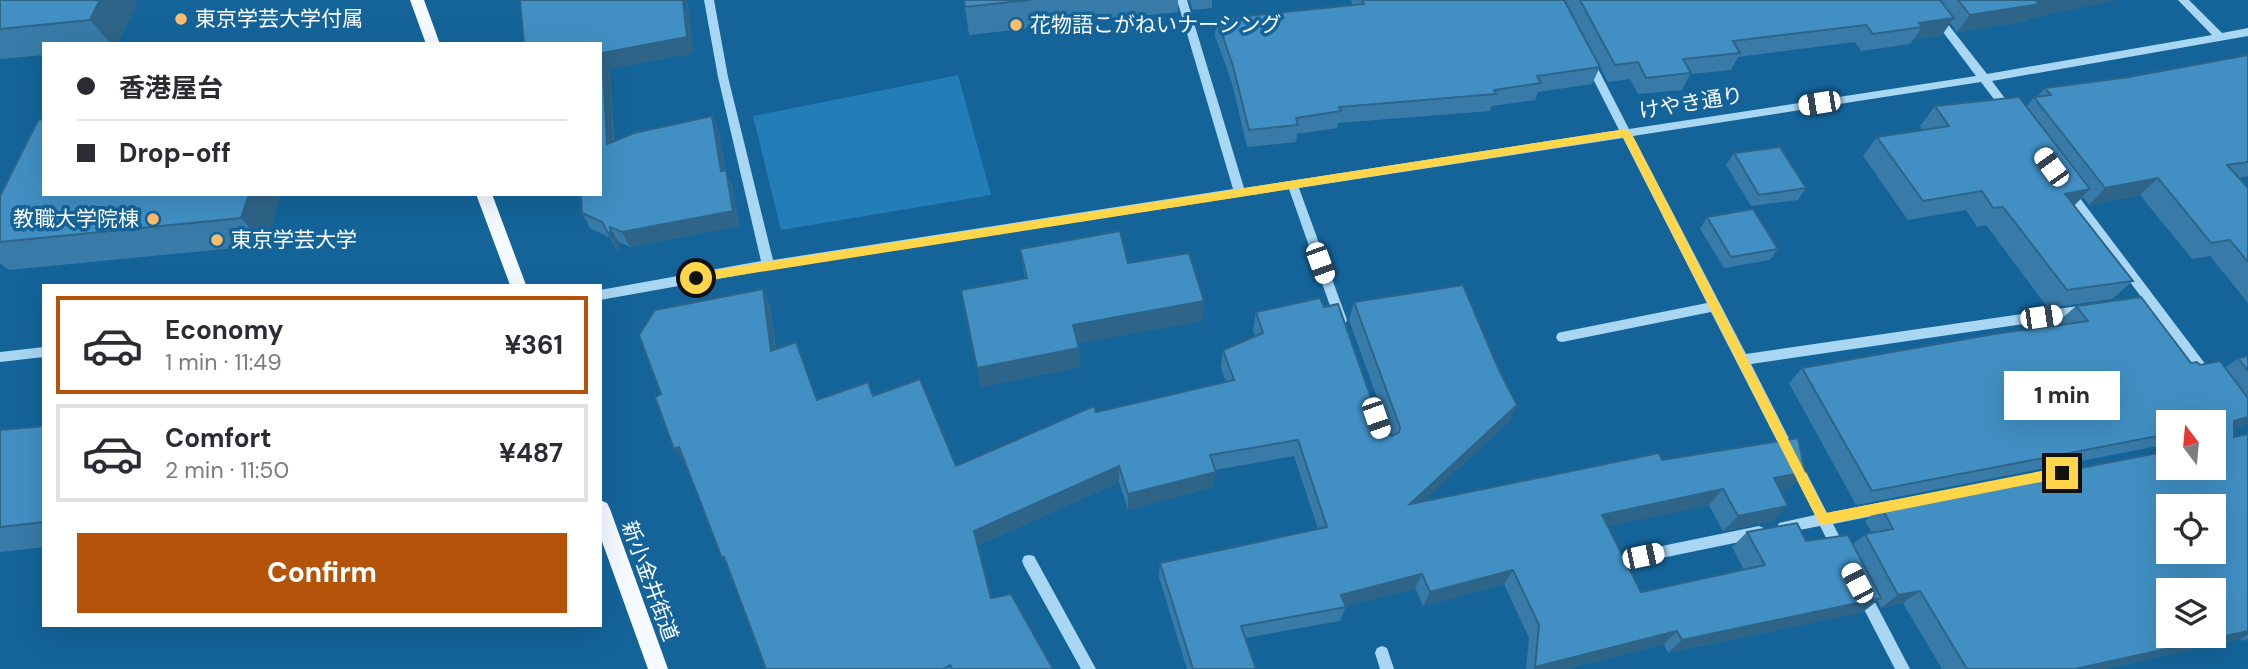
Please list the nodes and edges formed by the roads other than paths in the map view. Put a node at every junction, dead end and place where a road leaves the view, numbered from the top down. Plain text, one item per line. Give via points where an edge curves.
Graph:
1 (709, 0) edge
2 (1182, 0) edge
3 (1924, 0) edge
4 (2183, 0) edge
5 (421, 1) edge
6 (2248, 32) edge
7 (2220, 37) junction
8 (432, 42) edge
9 (1582, 48) edge
10 (1985, 78) junction
11 (2018, 122) edge
12 (1626, 133) junction
13 (2059, 178) edge
14 (1293, 186) junction
15 (1240, 193) junction
16 (485, 196) edge
17 (768, 265) junction
18 (518, 284) edge
19 (602, 295) edge
20 (2149, 301) junction
21 (2136, 303) edge
22 (1714, 306) junction
23 (2095, 309) edge
24 (1343, 327) edge
25 (1562, 337) dead end
26 (42, 352) edge
27 (0, 357) edge
28 (1743, 360) junction
29 (2215, 386) edge
30 (1903, 504) edge
31 (602, 515) edge
32 (1823, 519) junction
33 (1029, 561) dead end
34 (1618, 561) edge
35 (1382, 653) dead end
36 (658, 669) edge
37 (1089, 669) edge
38 (1387, 669) edge
39 (1903, 669) edge

1 - 17 street
2 - 15 street
3 - 10 street
4 - 7 lane
5 - 8 main road
6 - 7 street, けやき通り
7 - 10 street, けやき通り
9 - 12 street
10 - 11 street
10 - 12 street, けやき通り
12 - 14 street, けやき通り
12 - 22 street
13 - 20 street
14 - 15 street, けやき通り
14 - 24 street
15 - 17 street, けやき通り
16 - 18 main road
17 - 19 street, けやき通り
20 - 21 street
20 - 29 street
22 - 25 street
22 - 28 street
23 - 28 street
26 - 27 street
28 - 32 street
30 - 32 street
31 - 36 main road, 新小金井街道
32 - 34 street
32 - 39 street
33 - 37 lane
35 - 38 street

